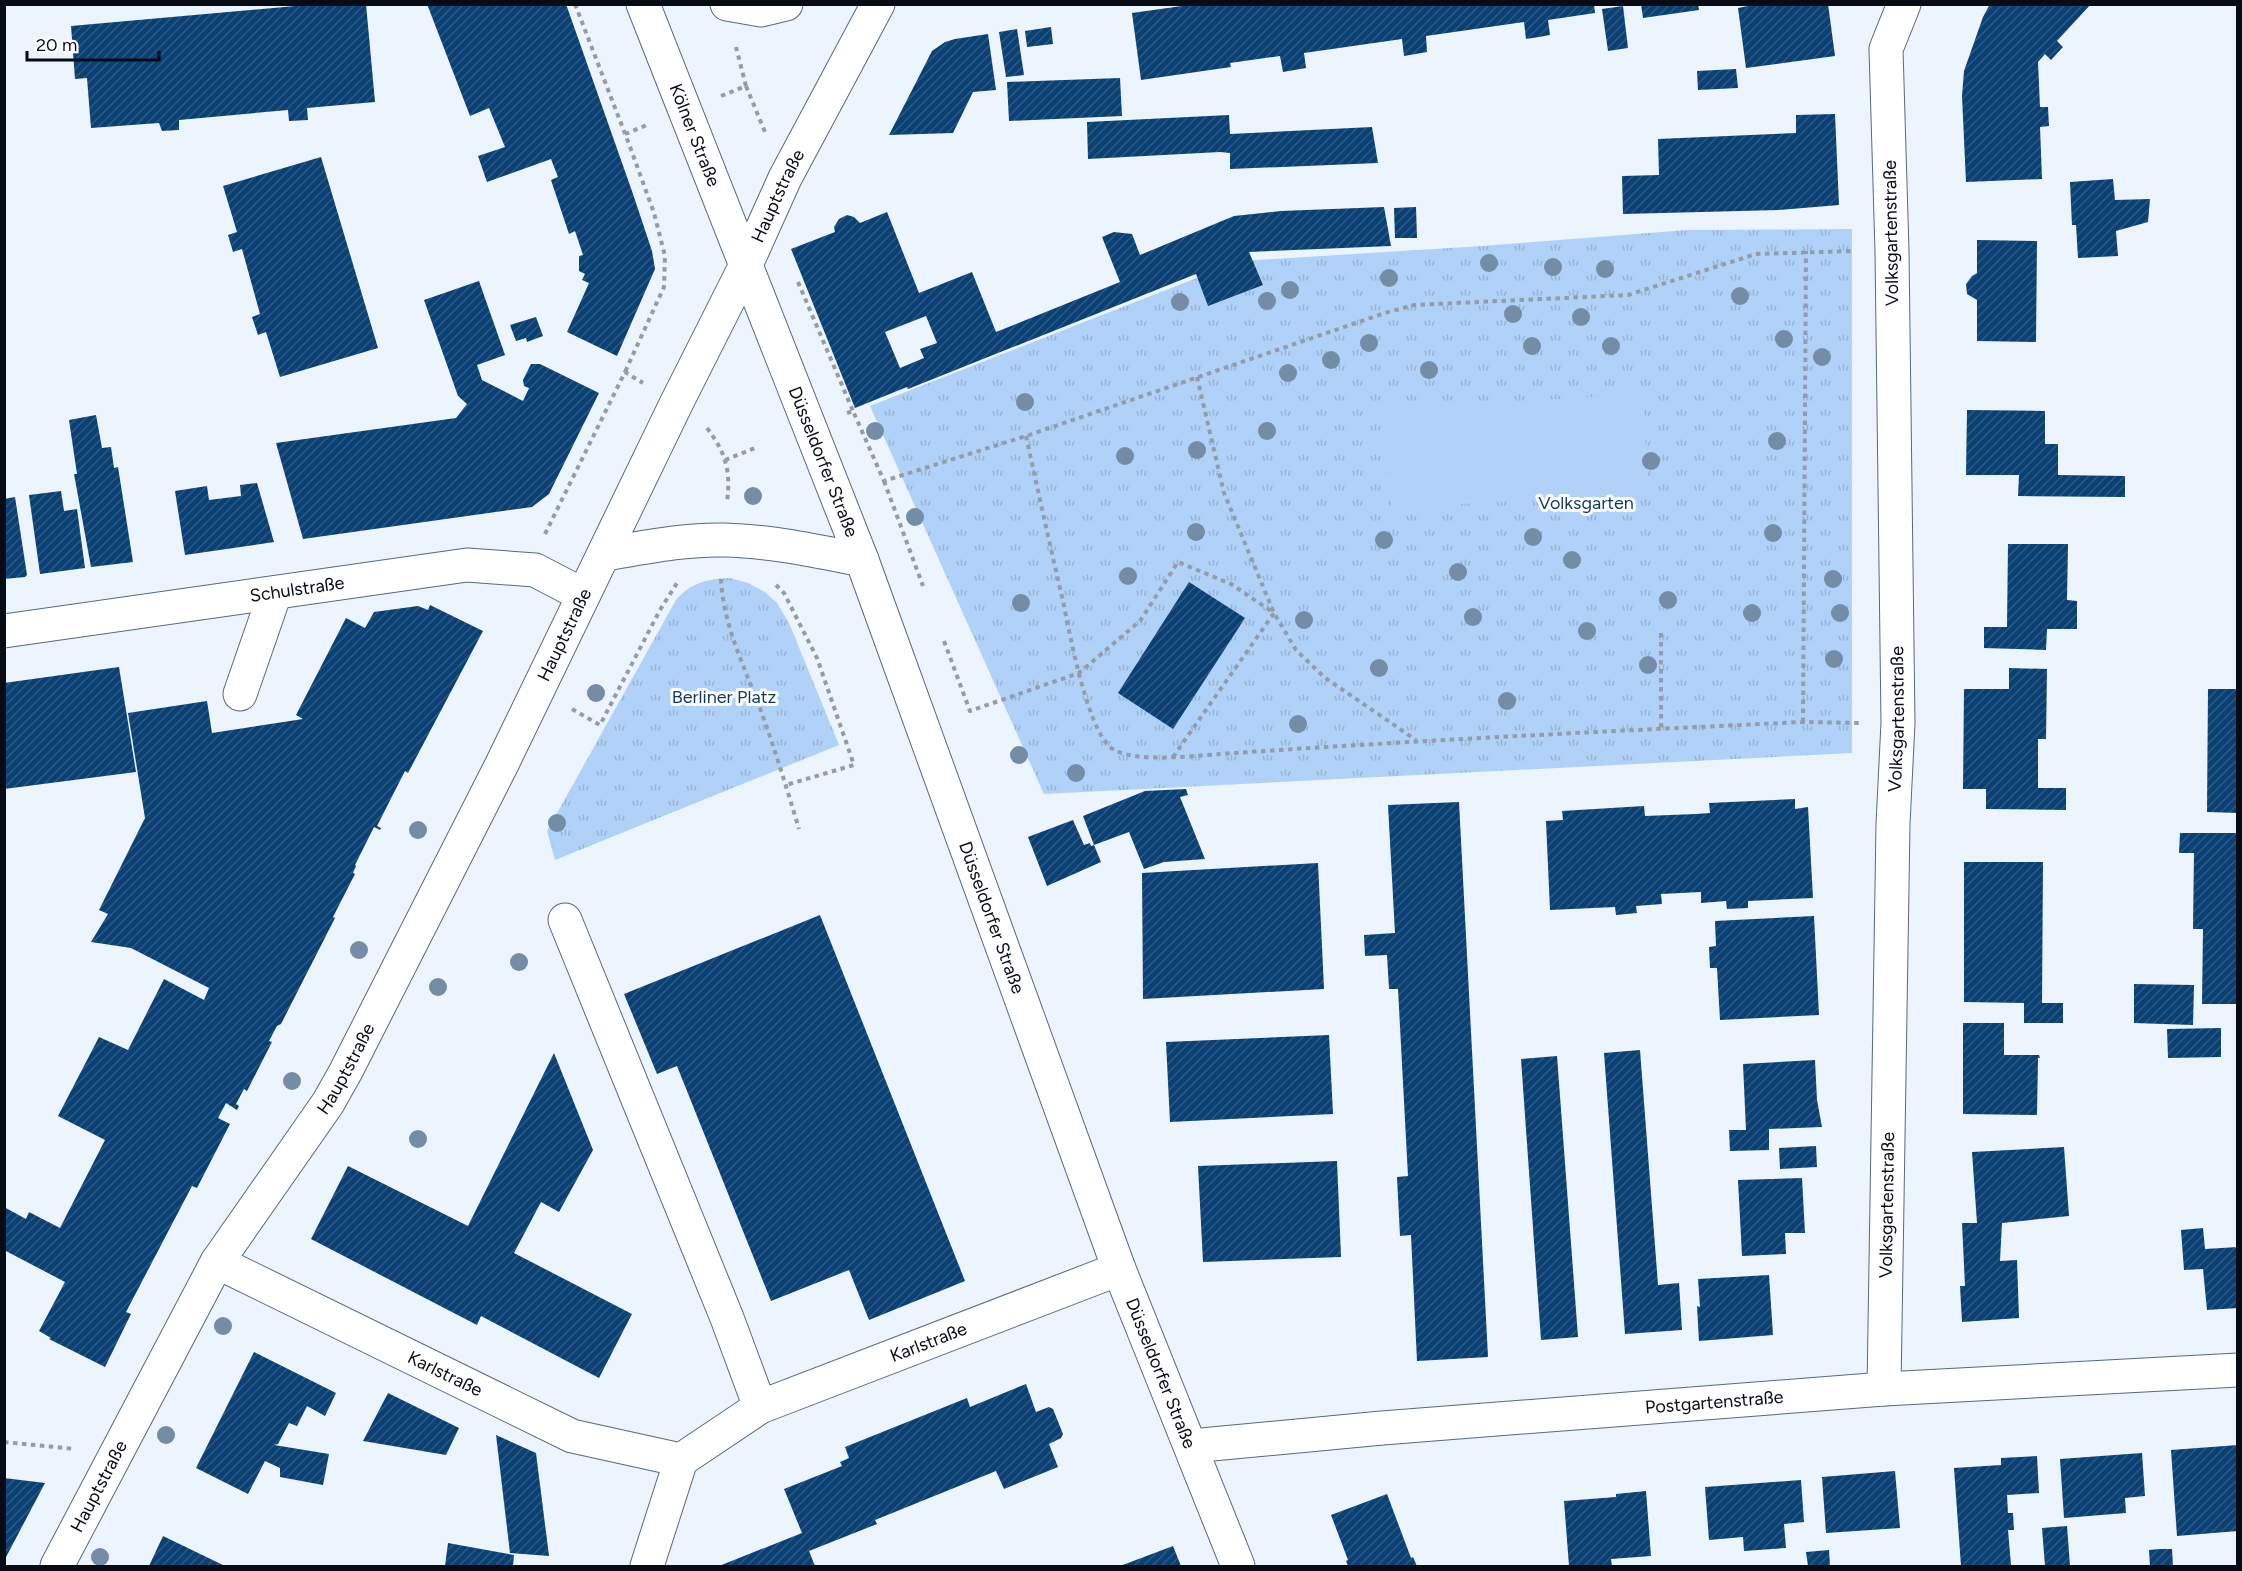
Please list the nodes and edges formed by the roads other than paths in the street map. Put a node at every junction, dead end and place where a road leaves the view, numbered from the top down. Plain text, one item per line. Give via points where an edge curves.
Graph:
1 (643, 4) edge
2 (728, 4) edge
3 (786, 4) edge
4 (878, 4) edge
5 (1881, 4) edge
6 (1904, 4) edge
7 (1886, 49) junction
8 (745, 267) junction
9 (604, 554) junction
10 (862, 560) junction
11 (275, 593) junction
12 (583, 595) junction
13 (4, 631) edge
14 (240, 694) dead end
15 (565, 920) dead end
16 (217, 1262) junction
17 (1119, 1269) junction
18 (2238, 1370) edge
19 (1884, 1389) junction
20 (760, 1407) junction
21 (1191, 1446) junction
22 (681, 1460) junction
23 (57, 1566) edge
24 (647, 1566) edge
25 (1239, 1566) edge

1 - 8 street, Kölner Straße
2 - 3 street via 761,10
4 - 8 street, Hauptstraße via 784,178
5 - 7 street, Volksgartenstraße
6 - 7 street, Volksgartenstraße
7 - 19 street, Volksgartenstraße via 1898,723
8 - 9 street, Hauptstraße
8 - 10 street, Düsseldorfer Straße
9 - 10 street via 685,542 724,525 772,543
9 - 12 street, Hauptstraße
10 - 17 street, Düsseldorfer Straße
11 - 12 street, Schulstraße via 467,565 535,570
11 - 13 street, Schulstraße
11 - 14 street
12 - 16 street, Hauptstraße via 458,854 346,1071
15 - 20 street
16 - 22 street, Karlstraße via 572,1436
16 - 23 street, Hauptstraße
17 - 20 street, Karlstraße
17 - 21 street, Düsseldorfer Straße
18 - 19 street, Postgartenstraße
19 - 21 street, Postgartenstraße
20 - 22 street, Karlstraße
21 - 25 street, Düsseldorfer Straße
22 - 24 street

